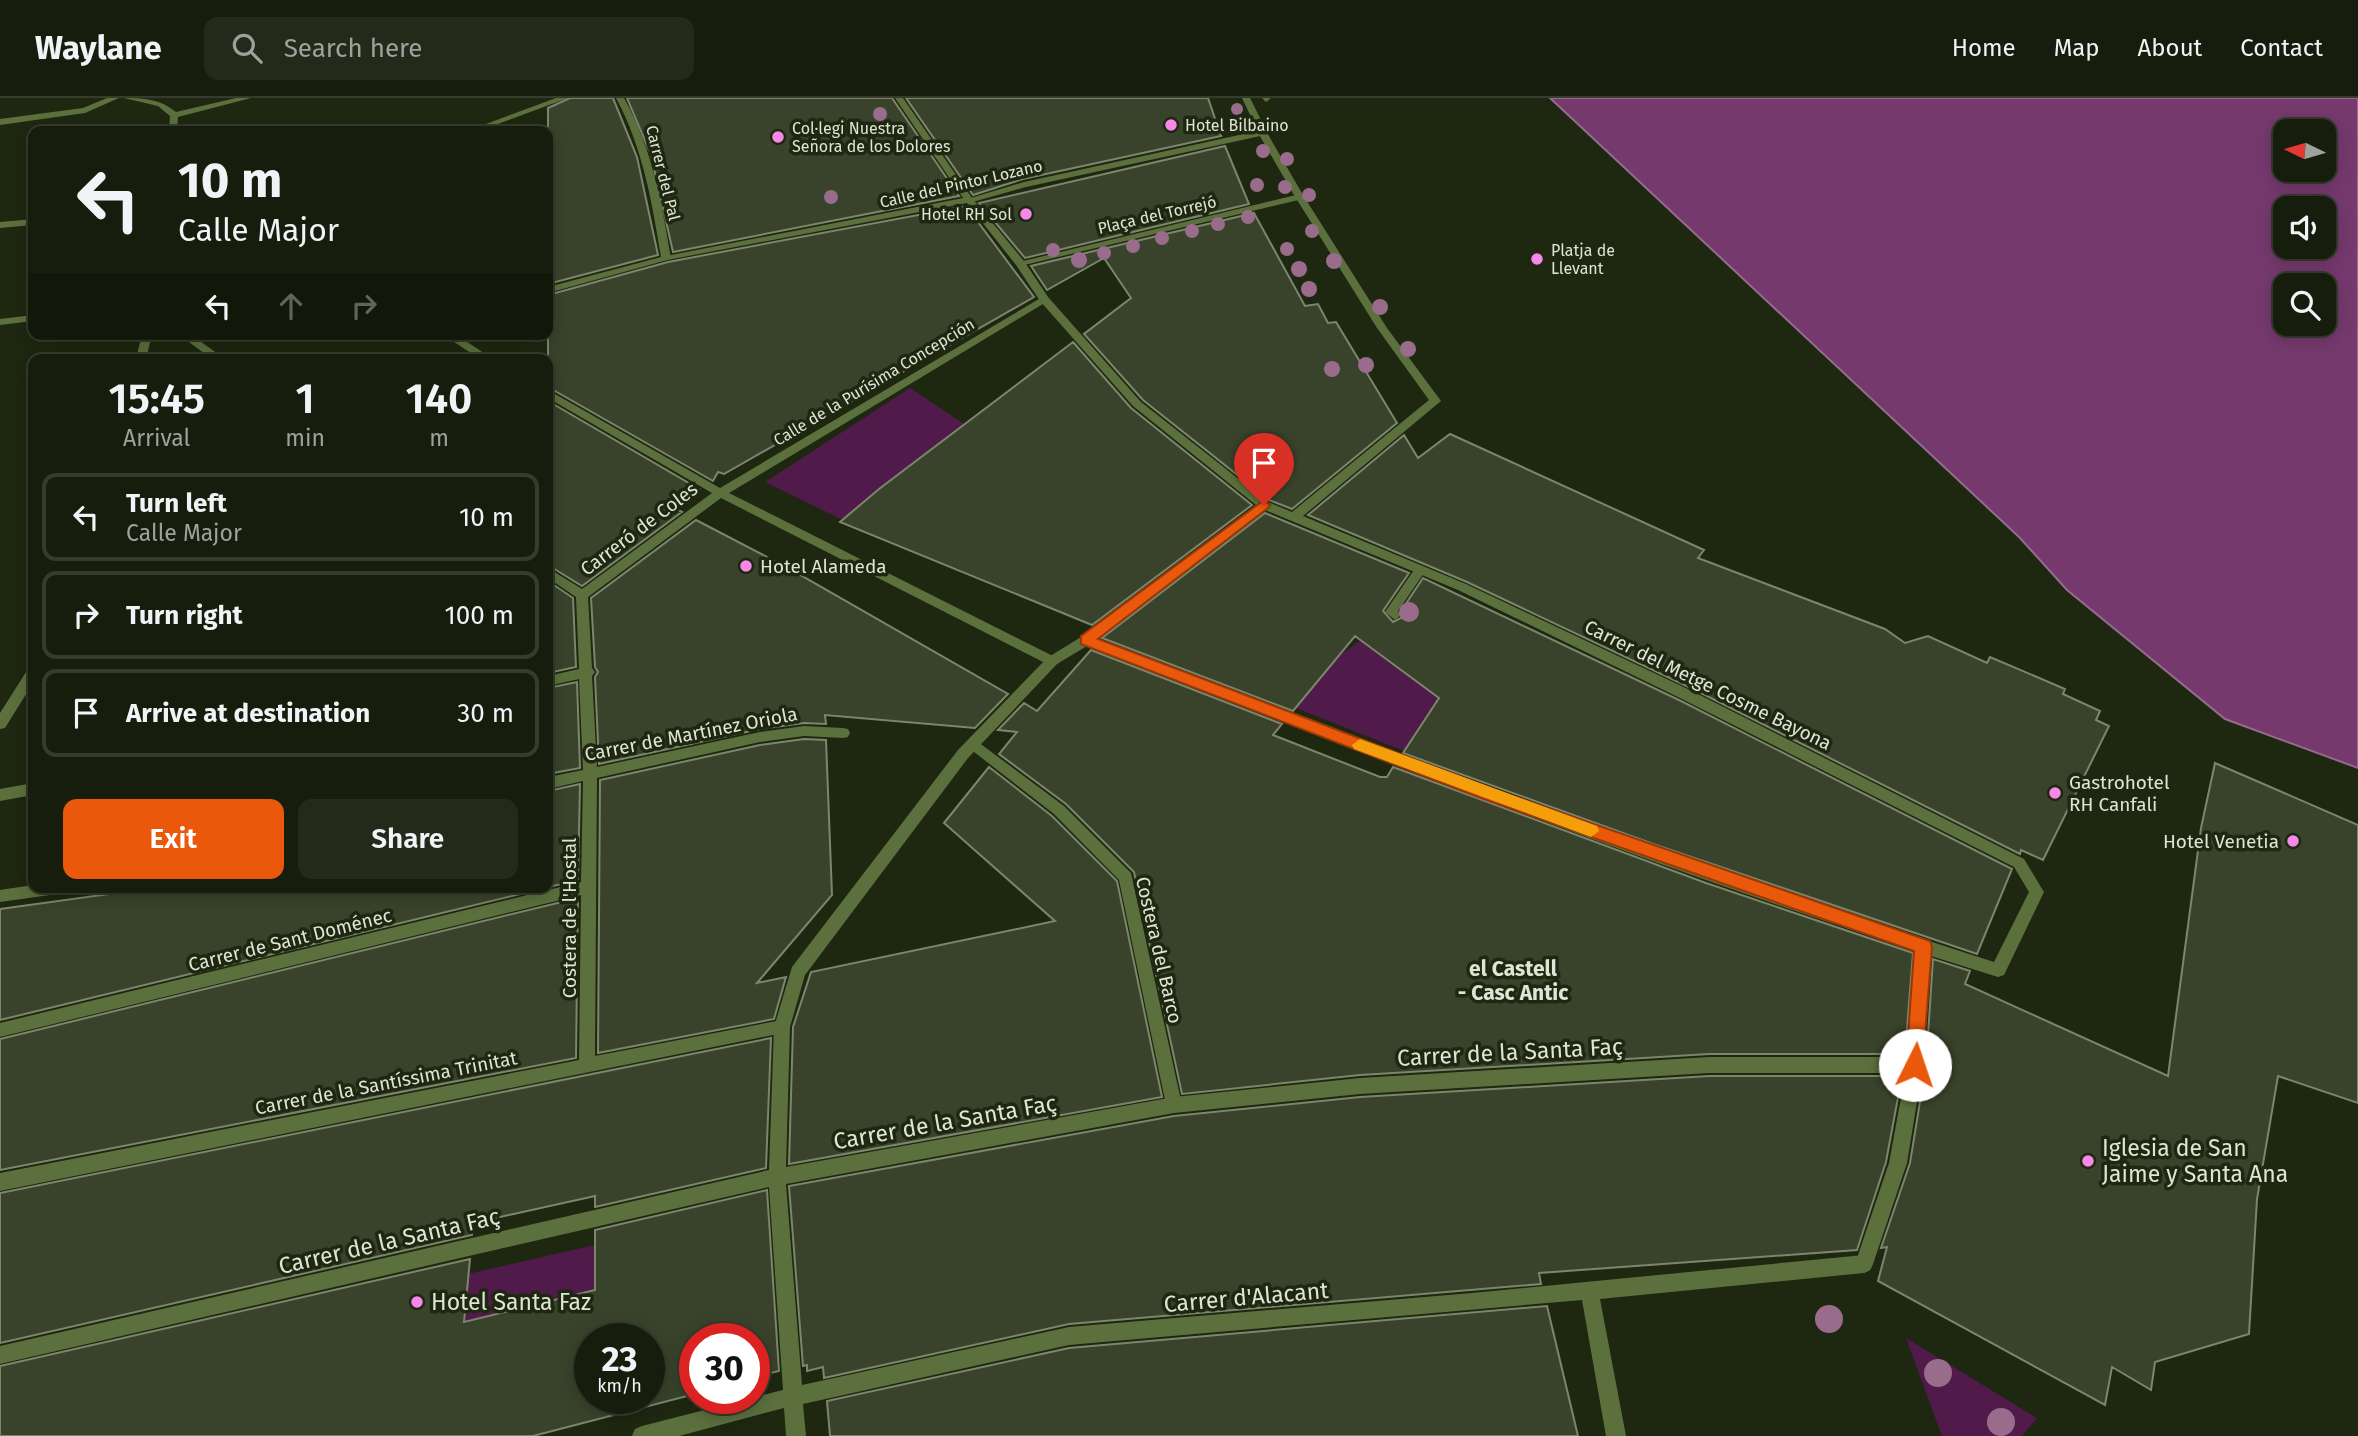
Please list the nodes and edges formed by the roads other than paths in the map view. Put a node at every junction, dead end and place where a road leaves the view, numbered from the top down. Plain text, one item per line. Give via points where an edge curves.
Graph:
1 (115, 98) edge
2 (128, 98) edge
3 (247, 98) edge
4 (565, 98) edge
5 (620, 98) edge
6 (899, 98) edge
7 (1246, 98) edge
8 (174, 115) junction
9 (0, 122) edge
10 (173, 126) edge
11 (485, 126) edge
12 (1262, 133) junction
13 (1300, 197) junction
14 (970, 200) junction
15 (28, 222) edge
16 (0, 225) edge
17 (666, 259) junction
18 (1020, 263) junction
19 (553, 289) edge
20 (1044, 299) junction
21 (28, 318) edge
22 (0, 321) edge
23 (192, 340) edge
24 (457, 340) edge
25 (213, 354) edge
26 (480, 354) edge
27 (553, 396) edge
28 (720, 493) junction
29 (1264, 505) junction
30 (1293, 518) junction
31 (1420, 570) junction
32 (553, 575) edge
33 (582, 595) junction
34 (1395, 615) dead end
35 (1086, 640) junction
36 (1052, 662) junction
37 (588, 672) junction
38 (553, 680) edge
39 (28, 681) edge
40 (0, 724) edge
41 (843, 733) dead end
42 (974, 744) junction
43 (590, 773) junction
44 (553, 782) edge
45 (28, 790) edge
46 (0, 795) edge
47 (589, 887) junction
48 (28, 892) edge
49 (0, 896) edge
50 (1924, 947) junction
51 (782, 1027) junction
52 (0, 1030) edge
53 (587, 1063) junction
54 (1915, 1065) junction
55 (1174, 1105) junction
56 (777, 1177) junction
57 (0, 1182) edge
58 (1589, 1291) junction
59 (0, 1355) edge
60 (791, 1397) junction
61 (642, 1436) edge
62 (796, 1436) edge
63 (1616, 1436) edge

1 - 9 street via 85,110
2 - 8 street via 161,104
3 - 8 street
4 - 11 street
5 - 17 street, Carrer del Pal via 633,120 653,188
6 - 14 street, Carrer del Metge Cosme Bayona
7 - 12 street
8 - 10 street
12 - 13 street
12 - 14 street, Calle del Pintor Lozano
13 - 18 street, Plaça del Torrejó
13 - 30 street via 1409,369 1435,401
14 - 17 street, Calle del Pintor Lozano
14 - 18 street, Carrer del Metge Cosme Bayona
15 - 16 street
17 - 19 street, Calle del Pintor Lozano
18 - 20 street, Carrer del Metge Cosme Bayona
20 - 28 street, Calle de la Purísima Concepción
20 - 29 street, Carrer del Metge Cosme Bayona via 1137,404
21 - 22 street
23 - 25 street
24 - 26 street
27 - 28 street
28 - 33 street, Carreró de Coles
28 - 36 street
29 - 30 street, Carrer del Metge Cosme Bayona
29 - 35 street
30 - 31 street, Carrer del Metge Cosme Bayona
31 - 34 street via 1391,612
31 - 50 street, Carrer del Metge Cosme Bayona via 1675,689 2019,863 2037,892 1998,970
32 - 33 street
33 - 37 street, Costera de l'Hostal
35 - 36 street
35 - 50 street via 1487,794
36 - 42 street
37 - 38 street
37 - 43 street, Costera de l'Hostal
39 - 40 street
41 - 43 street, Carrer de Martínez Oriola via 804,731 760,737
42 - 51 street via 798,972
42 - 55 street, Costera del Barco via 1059,810 1126,877
43 - 44 street, Carrer de Martínez Oriola
43 - 47 street, Costera de l'Hostal
45 - 46 street
47 - 52 street, Carrer de Sant Doménec
47 - 53 street, Costera de l'Hostal
48 - 49 street
50 - 54 street
51 - 53 street, Carrer de la Santíssima Trinitat
51 - 56 street
53 - 57 street, Carrer de la Santíssima Trinitat
54 - 55 street, Carrer de la Santa Faç via 1709,1065 1360,1086
54 - 58 street, Carrer d'Alacant via 1898,1163 1864,1264
55 - 56 street, Carrer de la Santa Faç
56 - 59 street, Carrer de la Santa Faç
56 - 60 street
58 - 60 street, Carrer d'Alacant via 1069,1336
58 - 63 street
60 - 61 street, Carrer d'Alacant
60 - 62 street

